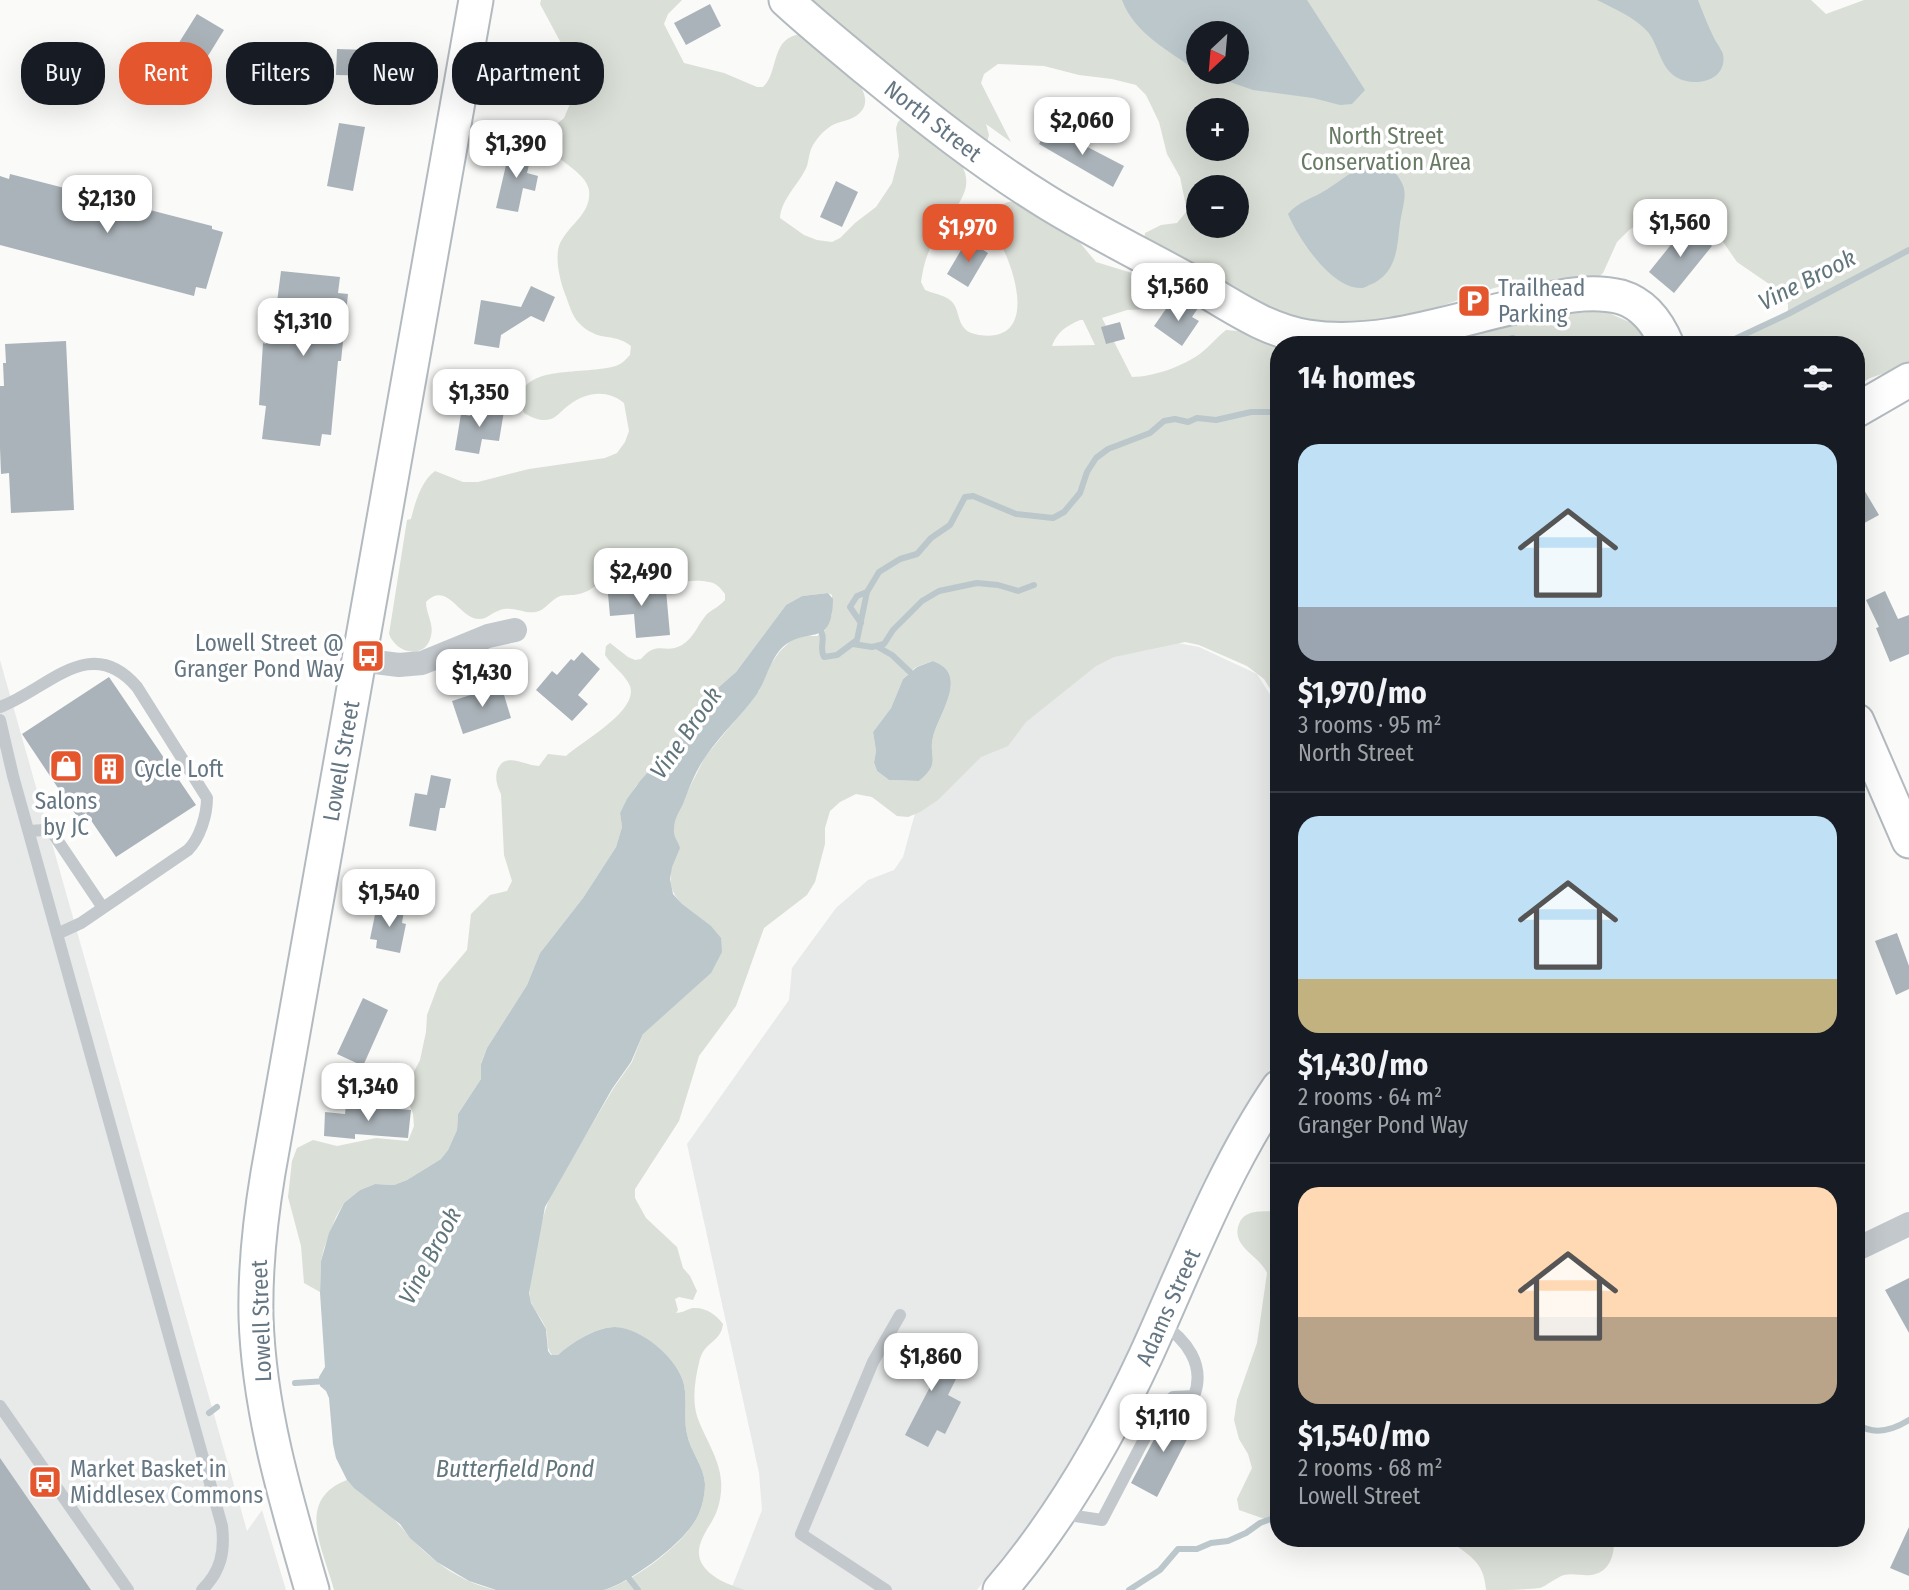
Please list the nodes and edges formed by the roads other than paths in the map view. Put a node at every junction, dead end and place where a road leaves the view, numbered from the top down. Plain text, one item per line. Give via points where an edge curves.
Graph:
1 (476, 0) edge
2 (786, 0) edge
3 (1303, 336) edge
4 (1378, 336) edge
5 (1662, 336) edge
6 (1909, 380) edge
7 (1865, 405) edge
8 (515, 630) dead end
9 (359, 660) junction
10 (0, 707) edge
11 (0, 720) edge
12 (1865, 739) edge
13 (7, 776) edge
14 (29, 831) junction
15 (1909, 841) edge
16 (103, 908) junction
17 (57, 934) junction
18 (1270, 1102) edge
19 (1909, 1224) edge
20 (1865, 1245) edge
21 (900, 1315) dead end
22 (1160, 1323) junction
23 (0, 1406) edge
24 (1059, 1514) junction
25 (223, 1558) junction
26 (128, 1590) edge
27 (202, 1590) edge
28 (217, 1590) edge
29 (312, 1590) edge
30 (886, 1590) edge
31 (1000, 1590) edge

1 - 9 main road, Lowell Street
2 - 3 main road, North Street via 940,129 998,171 1096,231 1270,326
4 - 5 main road, North Street via 1593,294 1636,304 1655,321
6 - 7 main road
8 - 9 street via 422,663
9 - 29 main road, Lowell Street via 270,1159 256,1294 267,1416
10 - 16 lane via 75,666 110,666 137,687 204,792 206,809 192,846
11 - 13 lane
12 - 15 main road
13 - 14 lane
14 - 16 lane via 45,830 54,835
14 - 17 lane
16 - 17 lane
17 - 25 lane via 222,1526
18 - 22 main road, Adams Street via 1236,1161
19 - 20 street
21 - 30 lane via 873,1362 801,1534
22 - 24 main road, Adams Street via 1108,1432
22 - 24 lane via 1177,1335 1192,1355 1199,1376 1194,1396 1173,1397 1161,1407 1102,1520
23 - 26 lane
24 - 31 main road, Adams Street
25 - 27 lane
25 - 28 lane

